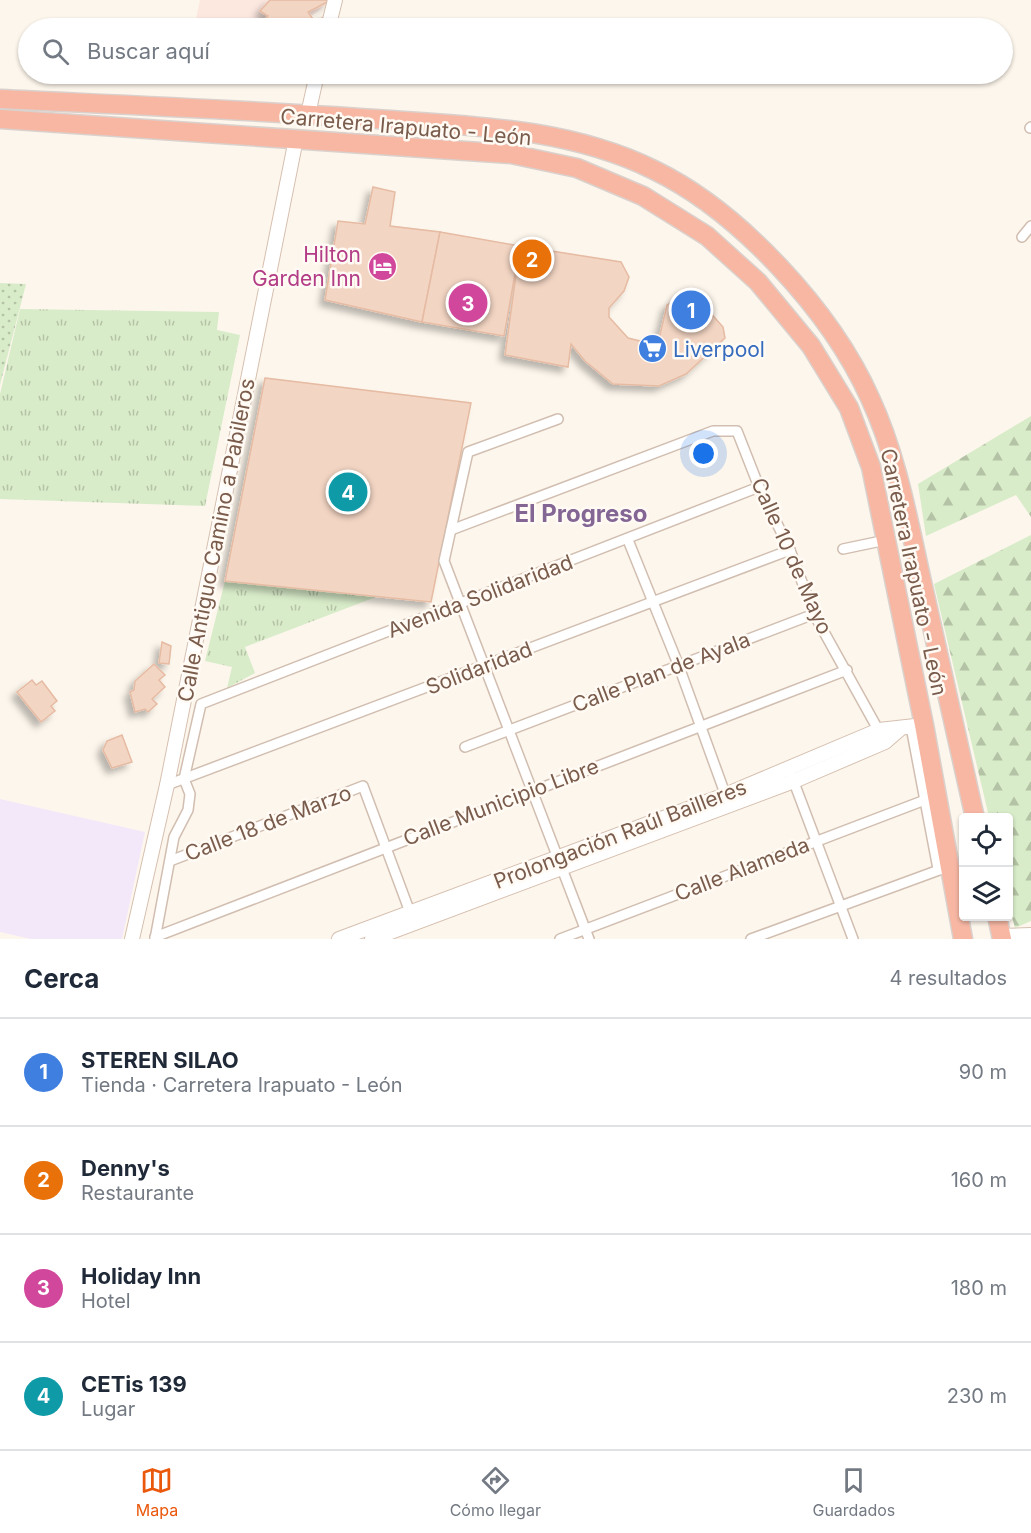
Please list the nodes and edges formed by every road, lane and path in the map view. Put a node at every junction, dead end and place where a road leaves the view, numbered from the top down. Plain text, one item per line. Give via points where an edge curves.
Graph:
1 (335, 0) edge
2 (330, 18) edge
3 (315, 84) edge
4 (0, 99) edge
5 (308, 114) junction
6 (0, 119) edge
7 (296, 139) junction
8 (1031, 226) edge
9 (1022, 237) dead end
10 (558, 419) dead end
11 (759, 487) junction
12 (451, 530) junction
13 (627, 540) junction
14 (886, 540) junction
15 (843, 549) dead end
16 (790, 550) junction
17 (653, 603) junction
18 (461, 604) junction
19 (814, 614) junction
20 (678, 664) junction
21 (484, 665) junction
22 (847, 670) junction
23 (700, 727) junction
24 (912, 727) junction
25 (509, 730) junction
26 (882, 736) junction
27 (465, 747) dead end
28 (791, 775) junction
29 (176, 782) junction
30 (532, 790) junction
31 (727, 800) junction
32 (926, 800) junction
33 (974, 813) edge
34 (817, 840) junction
35 (384, 847) junction
36 (170, 861) junction
37 (559, 862) junction
38 (944, 867) junction
39 (841, 906) junction
40 (412, 918) junction
41 (998, 921) edge
42 (585, 929) junction
43 (1031, 935) edge
44 (1001, 937) edge
45 (155, 938) edge
46 (132, 939) edge
47 (339, 939) edge
48 (372, 939) edge
49 (560, 939) edge
50 (589, 939) edge
51 (751, 939) edge
52 (853, 939) edge
53 (963, 939) edge

1 - 2 street
3 - 5 street
4 - 5 highway, Carretera Irapuato - León
5 - 33 highway, Carretera Irapuato - León via 513,129 584,143 654,170 722,213 774,261 830,329 870,396 895,460
6 - 7 highway, Carretera Irapuato - León
7 - 14 highway, Carretera Irapuato - León via 511,154 577,168 643,196 707,236 758,282 812,346 849,408 868,458
7 - 29 street, Calle Antiguo Camino a Pabileros
8 - 9 street
10 - 12 street via 468,452
11 - 12 street, Calle 10 de Mayo via 737,431 713,431
11 - 13 street, Avenida Solidaridad
11 - 16 street, Calle 10 de Mayo
12 - 18 street via 444,561
13 - 17 street
13 - 18 street, Avenida Solidaridad
14 - 15 street
14 - 24 highway, Carretera Irapuato - León
16 - 17 street, Solidaridad
16 - 19 street, Calle 10 de Mayo
17 - 20 street
17 - 21 street, Solidaridad
18 - 21 street
18 - 29 street, Avenida Solidaridad via 201,704
19 - 20 street, Calle Plan de Ayala
19 - 22 street, Calle 10 de Mayo
20 - 23 street
20 - 25 street, Calle Plan de Ayala
21 - 25 street
21 - 29 street, Solidaridad
22 - 23 street, Calle Municipio Libre
22 - 26 street, Calle 10 de Mayo
23 - 30 street, Calle Municipio Libre
23 - 31 street
24 - 26 street, Prolongación Raúl Bailleres
24 - 32 street
24 - 38 highway, Carretera Irapuato - León
25 - 27 street, Calle Plan de Ayala
25 - 30 street
26 - 28 street, Prolongación Raúl Bailleres
28 - 31 street, Prolongación Raúl Bailleres
28 - 34 street
29 - 36 street via 190,794 188,810 174,837
29 - 46 street, Calle Antiguo Camino a Pabileros
30 - 35 street, Calle Municipio Libre
30 - 37 street
31 - 37 street, Prolongación Raúl Bailleres
32 - 34 street, Calle Alameda
32 - 38 street
34 - 39 street
34 - 42 street, Calle Alameda
35 - 36 street, Calle 18 de Marzo via 363,786
35 - 40 street, Calle 18 de Marzo
35 - 45 street, Calle Municipio Libre
36 - 45 street
37 - 40 street, Prolongación Raúl Bailleres
37 - 42 street
38 - 39 street
38 - 53 highway, Carretera Irapuato - León
39 - 51 street
39 - 52 street
40 - 47 street, Prolongación Raúl Bailleres
40 - 48 street, Prolongación Raúl Bailleres
41 - 44 highway
42 - 49 street, Calle Alameda
42 - 50 street
43 - 44 street

